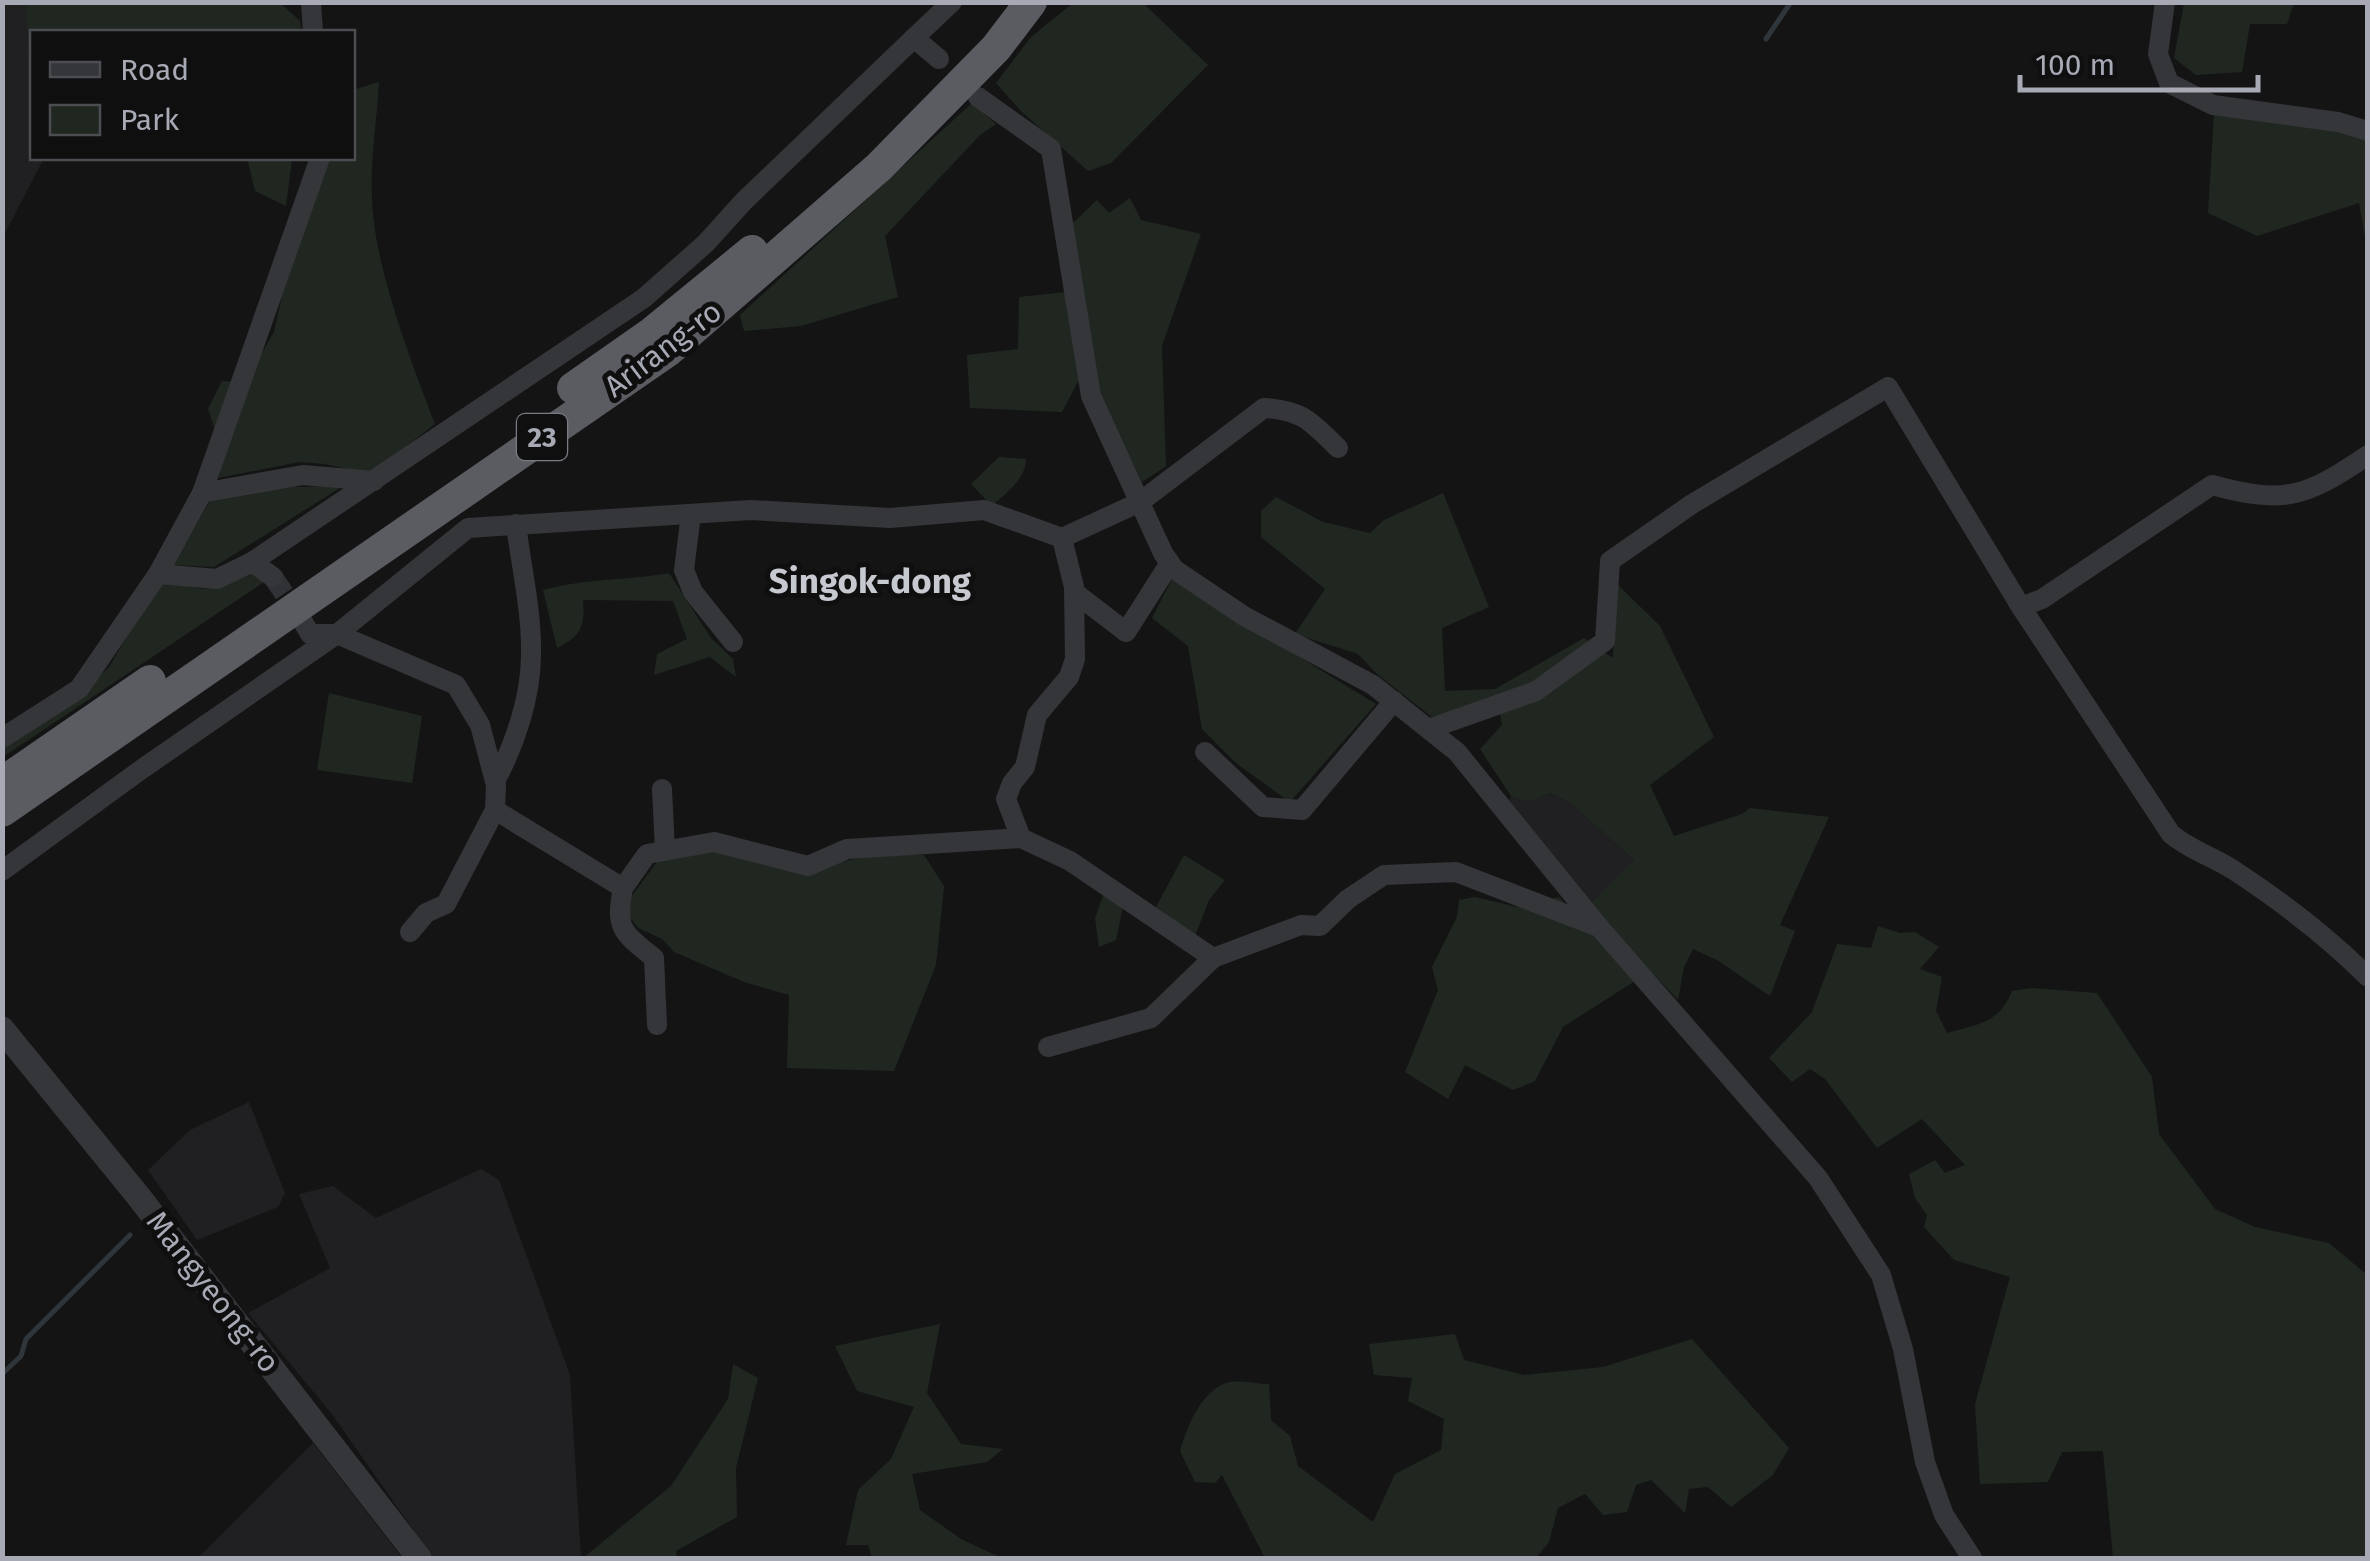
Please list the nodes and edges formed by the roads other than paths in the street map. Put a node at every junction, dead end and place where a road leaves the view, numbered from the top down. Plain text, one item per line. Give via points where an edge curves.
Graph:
1 (311, 2) edge
2 (952, 2) edge
3 (1004, 2) edge
4 (1031, 2) edge
5 (2165, 2) edge
6 (313, 30) edge
7 (914, 38) junction
8 (938, 59) dead end
9 (978, 97) dead end
10 (2368, 132) edge
11 (320, 160) edge
12 (1338, 448) dead end
13 (2368, 455) edge
14 (374, 481) junction
15 (202, 493) junction
16 (1140, 502) junction
17 (691, 514) junction
18 (516, 524) junction
19 (1062, 538) junction
20 (252, 562) junction
21 (1170, 563) junction
22 (158, 574) junction
23 (273, 577) tunnel mouth
24 (1074, 592) junction
25 (2021, 606) junction
26 (303, 622) tunnel mouth
27 (337, 634) junction
28 (734, 642) dead end
29 (1394, 701) junction
30 (1429, 729) junction
31 (2, 738) edge
32 (1206, 752) dead end
33 (495, 781) junction
34 (2, 783) edge
35 (662, 789) dead end
36 (494, 810) junction
37 (2, 811) edge
38 (1021, 838) junction
39 (665, 851) junction
40 (2, 871) edge
41 (624, 888) junction
42 (1599, 927) junction
43 (410, 932) dead end
44 (1213, 958) junction
45 (2368, 977) edge
46 (658, 1025) dead end
47 (2, 1029) edge
48 (1048, 1048) dead end
49 (419, 1558) edge
50 (1972, 1558) edge

1 - 6 street
2 - 7 street
3 - 34 highway, Arirang-ro / 23 via 881,136 653,332
4 - 37 highway, Arirang-ro / 23 via 996,48 879,168 668,350
5 - 10 street via 2158,54 2170,82 2213,106
7 - 8 street
7 - 14 street via 644,298
9 - 16 street via 1051,149 1091,396
11 - 15 street
12 - 16 street via 1304,415 1264,408
13 - 25 street via 2319,487 2284,497 2212,485 2042,599
14 - 15 street via 303,475
14 - 20 street
15 - 22 street
16 - 19 street
16 - 21 street
17 - 18 street
17 - 19 street via 750,510 890,518 984,510
17 - 28 street via 684,570
18 - 27 street via 468,528
18 - 33 street via 531,656 508,756
19 - 24 street
20 - 22 street via 217,579
20 - 23 street
21 - 24 street via 1126,632
21 - 29 street via 1244,616
22 - 31 street via 79,689
24 - 38 street via 1075,659 1037,716 1025,767 1006,799
25 - 30 street via 1888,387 1610,561 1605,641 1536,691
25 - 45 street via 2171,834 2280,900
26 - 27 street via 310,634
27 - 33 street via 456,685 480,725
27 - 40 street
29 - 30 street
29 - 32 street via 1302,810 1264,807
30 - 42 street via 1458,752
33 - 36 street
35 - 39 street
36 - 41 street
36 - 43 street via 446,904 426,912
38 - 39 street via 847,849 808,866 714,842
38 - 44 street via 1070,861
39 - 41 street via 646,854
41 - 46 street via 617,918 654,958
42 - 44 street via 1456,872 1384,875 1320,926 1301,925
42 - 50 street via 1818,1178 1881,1275 1924,1462 1944,1515
44 - 48 street via 1151,1018
47 - 49 street, Mangyeong-ro

